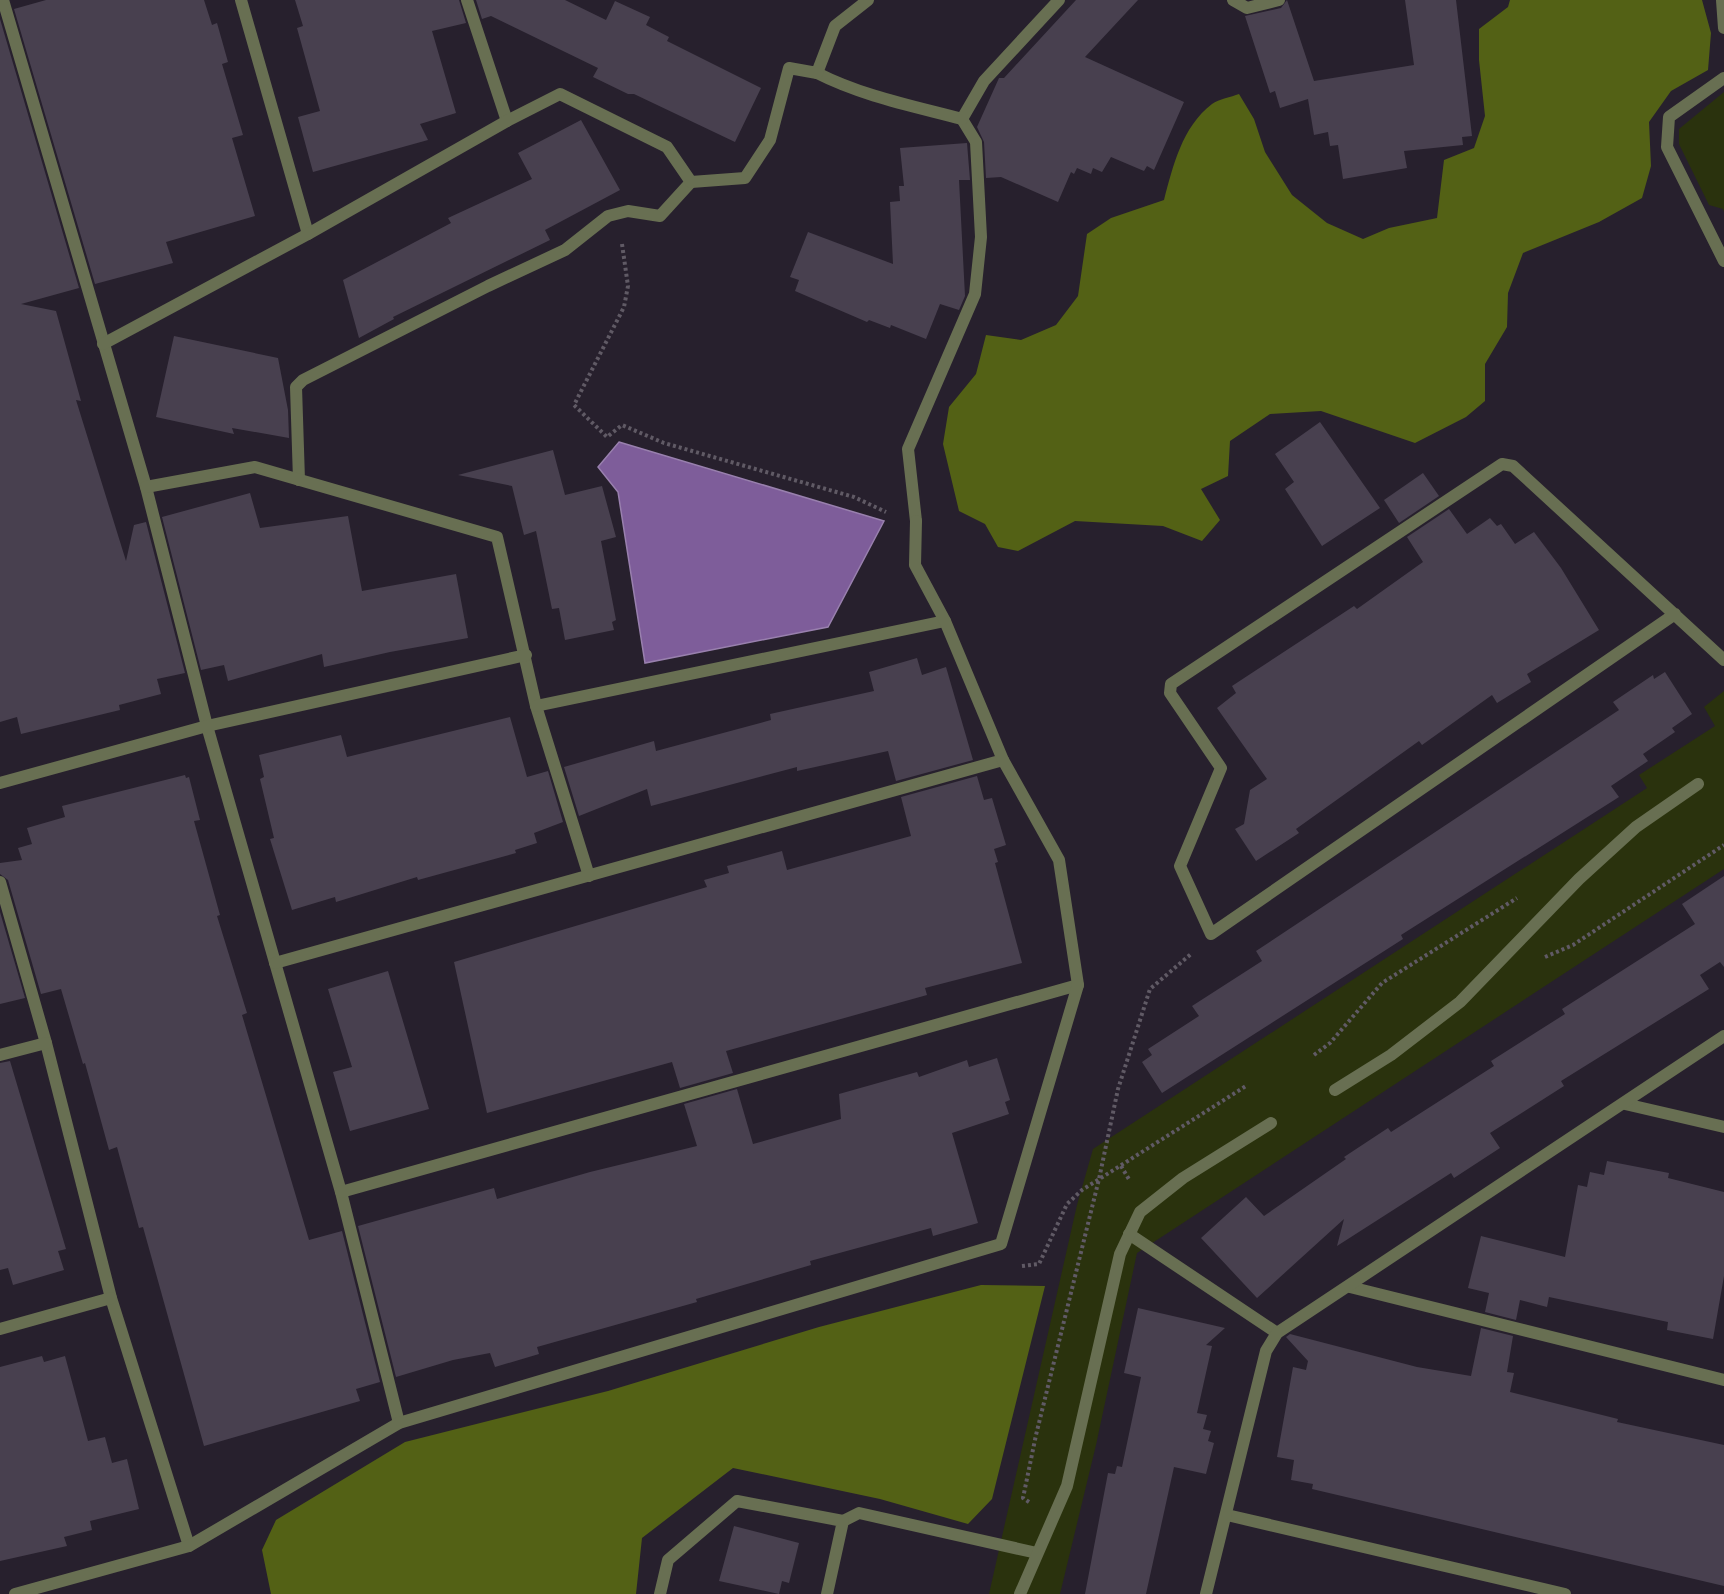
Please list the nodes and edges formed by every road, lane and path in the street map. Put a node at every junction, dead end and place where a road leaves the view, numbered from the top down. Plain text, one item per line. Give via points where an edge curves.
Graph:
1 (241, 0) edge
2 (467, 0) edge
3 (868, 0) edge
4 (1059, 0) edge
5 (1233, 0) edge
6 (1279, 0) edge
7 (1722, 0) edge
8 (3, 8) edge
9 (1724, 28) edge
10 (817, 73) junction
11 (1724, 78) edge
12 (962, 119) junction
13 (507, 121) junction
14 (690, 182) junction
15 (614, 214) junction
16 (308, 234) junction
17 (1724, 261) edge
18 (103, 344) junction
19 (299, 480) junction
20 (146, 487) junction
21 (916, 521) junction
22 (1675, 614) junction
23 (945, 621) junction
24 (526, 655) junction
25 (1724, 660) edge
26 (536, 706) junction
27 (207, 726) junction
28 (1003, 760) junction
29 (0, 783) edge
30 (1698, 784) dead end
31 (1724, 846) edge
32 (589, 876) junction
33 (0, 882) edge
34 (1546, 914) junction
35 (1211, 934) junction
36 (1516, 944) junction
37 (275, 963) junction
38 (1078, 985) junction
39 (1724, 1036) edge
40 (46, 1043) junction
41 (0, 1055) edge
42 (1314, 1055) dead end
43 (1246, 1086) dead end
44 (1335, 1089) dead end
45 (1624, 1104) junction
46 (1271, 1123) dead end
47 (1724, 1127) edge
48 (1099, 1179) junction
49 (340, 1192) junction
50 (1129, 1234) junction
51 (1001, 1244) junction
52 (1350, 1287) junction
53 (111, 1298) junction
54 (0, 1329) edge
55 (1277, 1333) junction
56 (1724, 1380) edge
57 (399, 1424) junction
58 (1227, 1515) junction
59 (1054, 1516) junction
60 (843, 1521) junction
61 (189, 1546) junction
62 (1037, 1553) junction
63 (15, 1594) edge
64 (660, 1594) edge
65 (827, 1594) edge
66 (1020, 1594) edge
67 (1206, 1594) edge
68 (1565, 1594) edge

1 - 16 street
2 - 13 street
3 - 10 street via 835,26
4 - 12 street via 984,81
5 - 6 street via 1247,8
7 - 9 street
8 - 18 street
10 - 12 street via 857,90
10 - 14 street via 789,68 770,140 745,178
11 - 17 street via 1669,117 1667,147
12 - 21 street via 976,142 981,237 975,294 908,449
13 - 14 street via 560,94 667,147
13 - 16 street
14 - 15 street via 660,216 628,211
15 - 19 street via 565,250 303,380 296,387
15 - 21 path via 625,254 628,286 624,307 574,405 607,437 622,425 664,443 854,497 889,514
16 - 18 street
18 - 20 street
19 - 20 street via 255,467
19 - 24 street via 497,537
20 - 27 street
21 - 23 street via 915,565
22 - 25 street
22 - 35 street
22 - 35 street via 1514,466 1502,464 1171,684 1170,693 1221,768 1180,866
23 - 26 street
23 - 28 street
24 - 26 street
24 - 27 street
26 - 32 street
27 - 29 street
27 - 37 street
28 - 32 street
28 - 38 street via 1059,860
30 - 34 street via 1636,827
31 - 36 path via 1548,958
32 - 37 street
33 - 40 street
34 - 36 street
34 - 42 path via 1528,895 1514,899 1382,983 1330,1043
35 - 48 path via 1150,989 1118,1089
36 - 44 street via 1460,1002
37 - 49 street
38 - 49 street
38 - 51 street
39 - 45 street
40 - 41 street
40 - 53 street
43 - 48 path
45 - 47 street
45 - 52 street
46 - 50 street via 1183,1178 1140,1212
48 - 51 path via 1067,1204 1039,1264 1017,1265
48 - 59 path via 1023,1498
49 - 57 street
50 - 55 street
50 - 59 street via 1120,1254 1067,1486
51 - 57 street
52 - 55 street
52 - 56 street
53 - 54 street
53 - 61 street
55 - 58 street via 1266,1352
57 - 61 street
58 - 67 street
58 - 68 street
59 - 62 street
60 - 62 street via 859,1513
60 - 64 street via 737,1501 668,1560
60 - 65 street
61 - 63 street
62 - 66 street

